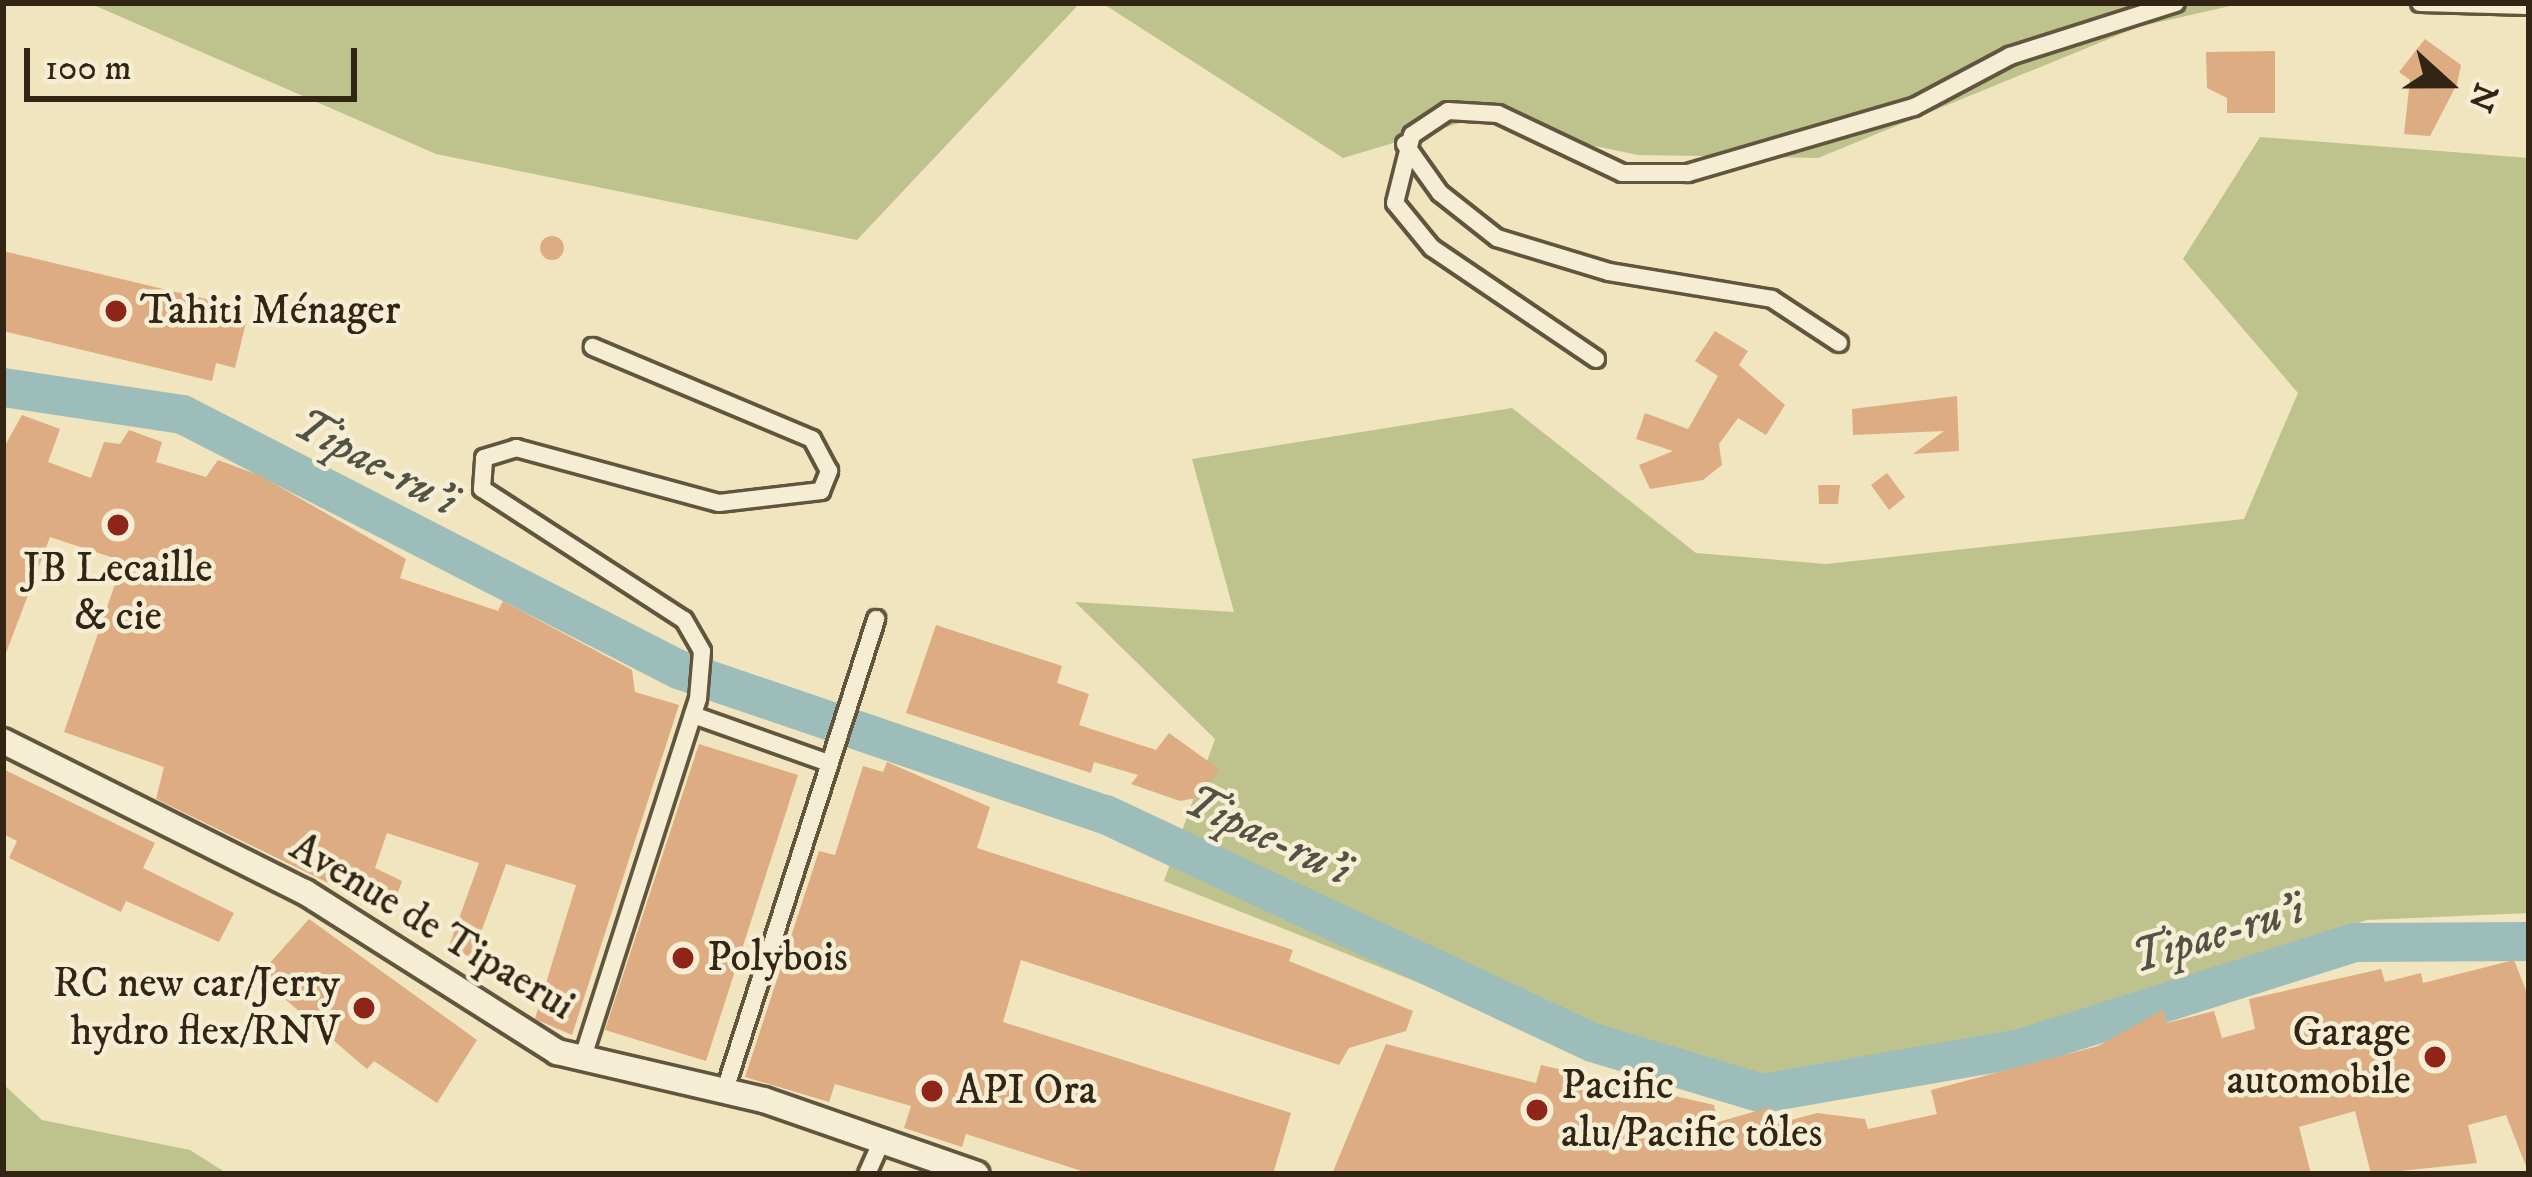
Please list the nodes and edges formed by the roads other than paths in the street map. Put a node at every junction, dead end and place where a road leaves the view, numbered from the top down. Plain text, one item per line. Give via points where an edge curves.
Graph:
1 (2176, 3) edge
2 (2420, 3) edge
3 (2529, 6) edge
4 (1405, 144) junction
5 (1839, 343) dead end
6 (593, 347) dead end
7 (1597, 359) dead end
8 (876, 619) dead end
9 (696, 707) junction
10 (3, 741) edge
11 (826, 762) junction
12 (582, 1060) junction
13 (724, 1093) junction
14 (882, 1139) junction
15 (867, 1174) edge
16 (976, 1174) edge

1 - 4 street via 2011,56 1914,107 1708,170 1622,172 1498,114 1448,111
2 - 3 street
4 - 5 street via 1440,194 1497,238 1609,272 1772,299
4 - 7 street via 1395,203 1432,248
6 - 9 street via 812,440 828,460 821,491 734,503 516,448 484,458 482,489 700,638
8 - 11 street
9 - 11 street
9 - 12 street
10 - 12 main road, Avenue de Tipaerui via 192,830 395,945 525,1037
11 - 13 street
12 - 13 main road, Avenue de Tipaerui
13 - 14 main road, Avenue de Tipaerui
14 - 15 street
14 - 16 main road, Avenue de Tipaerui

